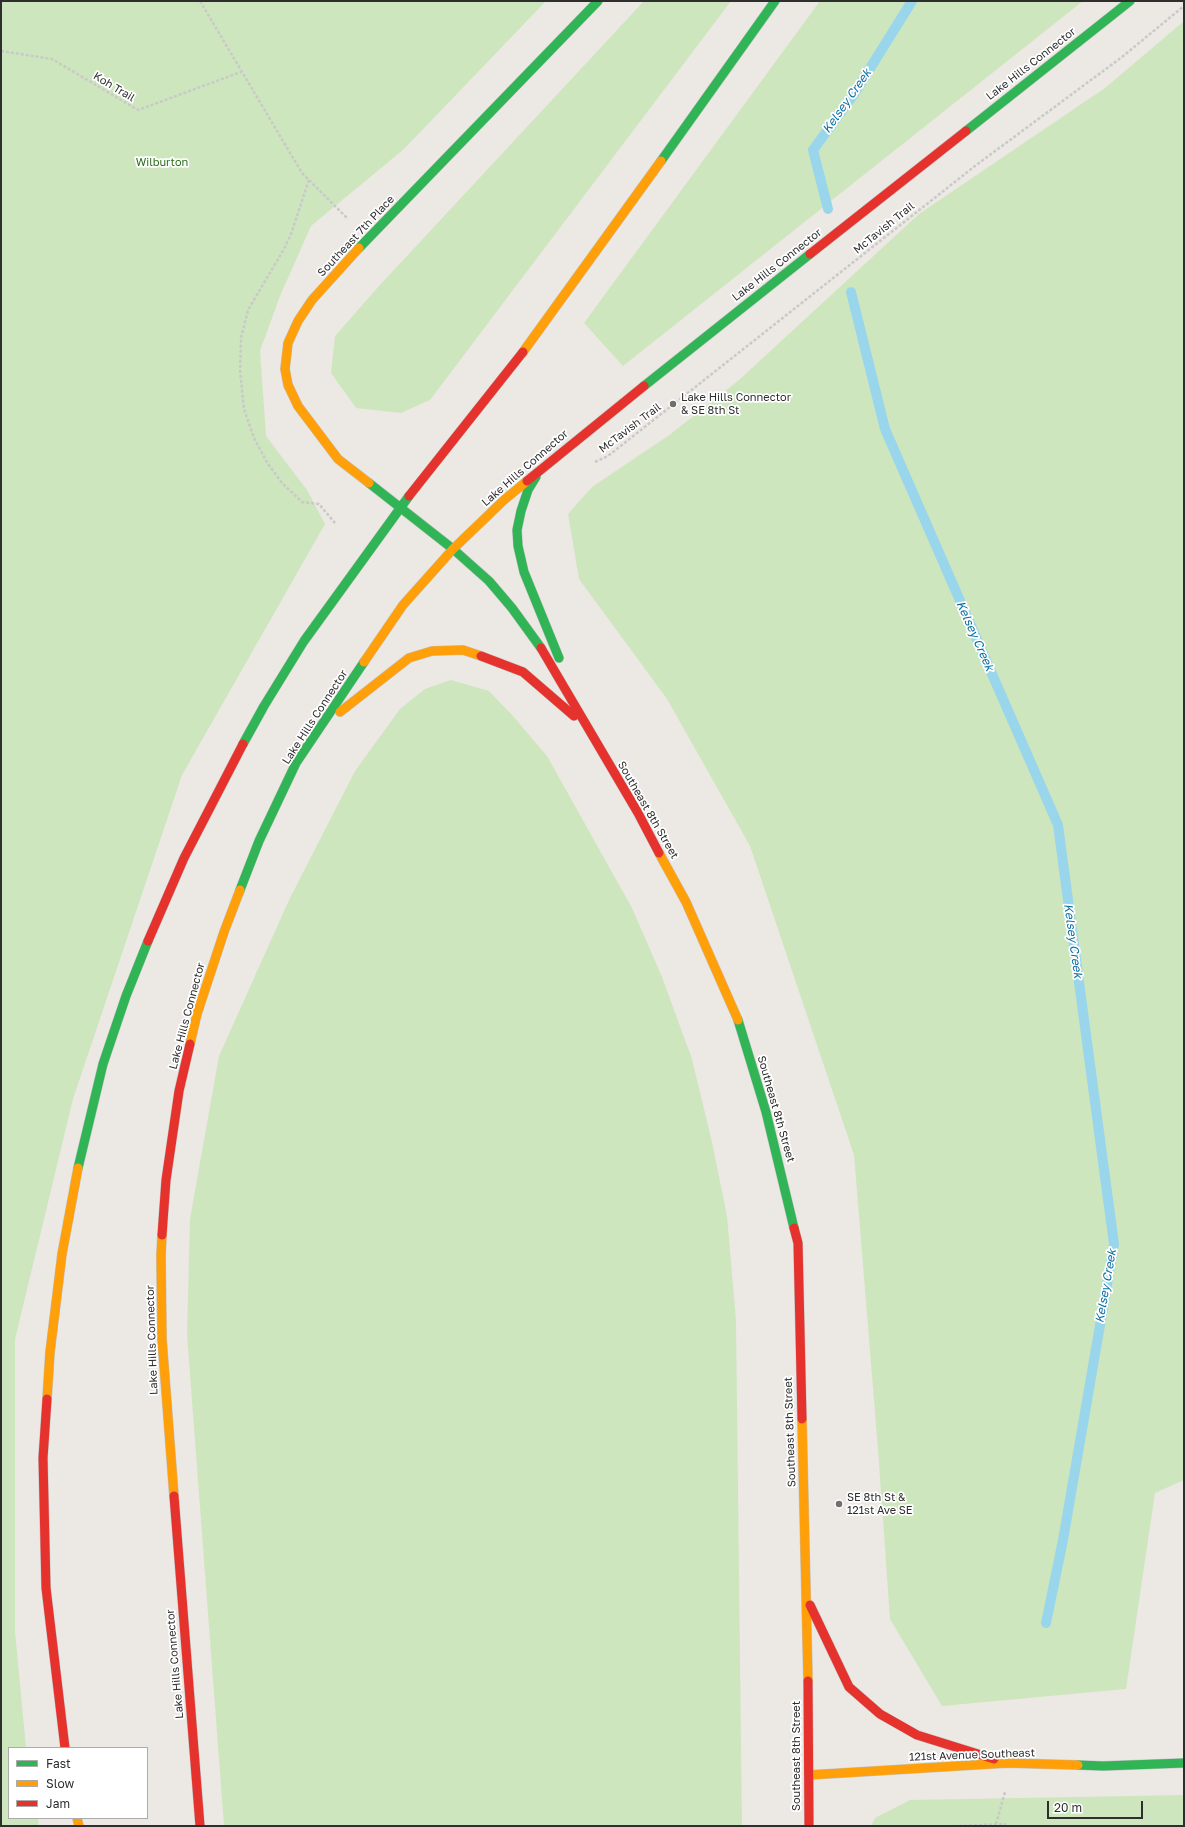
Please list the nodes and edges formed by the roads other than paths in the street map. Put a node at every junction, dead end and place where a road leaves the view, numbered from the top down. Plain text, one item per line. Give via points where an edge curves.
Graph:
1 (598, 1) edge
2 (775, 1) edge
3 (1130, 1) edge
4 (543, 466) junction
5 (400, 508) junction
6 (453, 549) junction
7 (323, 725) junction
8 (586, 726) junction
9 (807, 1598) junction
10 (65, 1747) edge
11 (1007, 1763) junction
12 (1184, 1763) edge
13 (809, 1774) junction
14 (200, 1826) edge
15 (809, 1826) edge

1 - 5 main road, Southeast 7th Place via 312,300 288,343 285,368 288,385 298,406 338,459
2 - 5 main road via 538,332
3 - 4 main road, Lake Hills Connector
4 - 6 main road, Lake Hills Connector
4 - 8 main road via 528,490 520,511 518,546 524,572
5 - 6 main road, Southeast 8th Street
5 - 10 main road via 304,641 264,706 224,779 156,921 126,996 103,1064 78,1169 62,1254 50,1352 43,1458 46,1588
6 - 7 main road, Lake Hills Connector via 403,605
6 - 8 main road, Southeast 8th Street via 489,581 533,635
7 - 8 main road via 409,658 432,651 463,650 523,672
7 - 14 main road, Lake Hills Connector via 293,770 259,841 224,932 197,1014 179,1091 166,1180 161,1256 162,1340
8 - 9 main road, Southeast 8th Street via 638,812 686,902 735,1011 766,1112 798,1242
9 - 11 main road via 849,1687 880,1714 917,1735
9 - 13 main road, Southeast 8th Street
11 - 12 main road, 121st Avenue Southeast via 1104,1766
11 - 13 main road, 121st Avenue Southeast
13 - 15 main road, Southeast 8th Street

